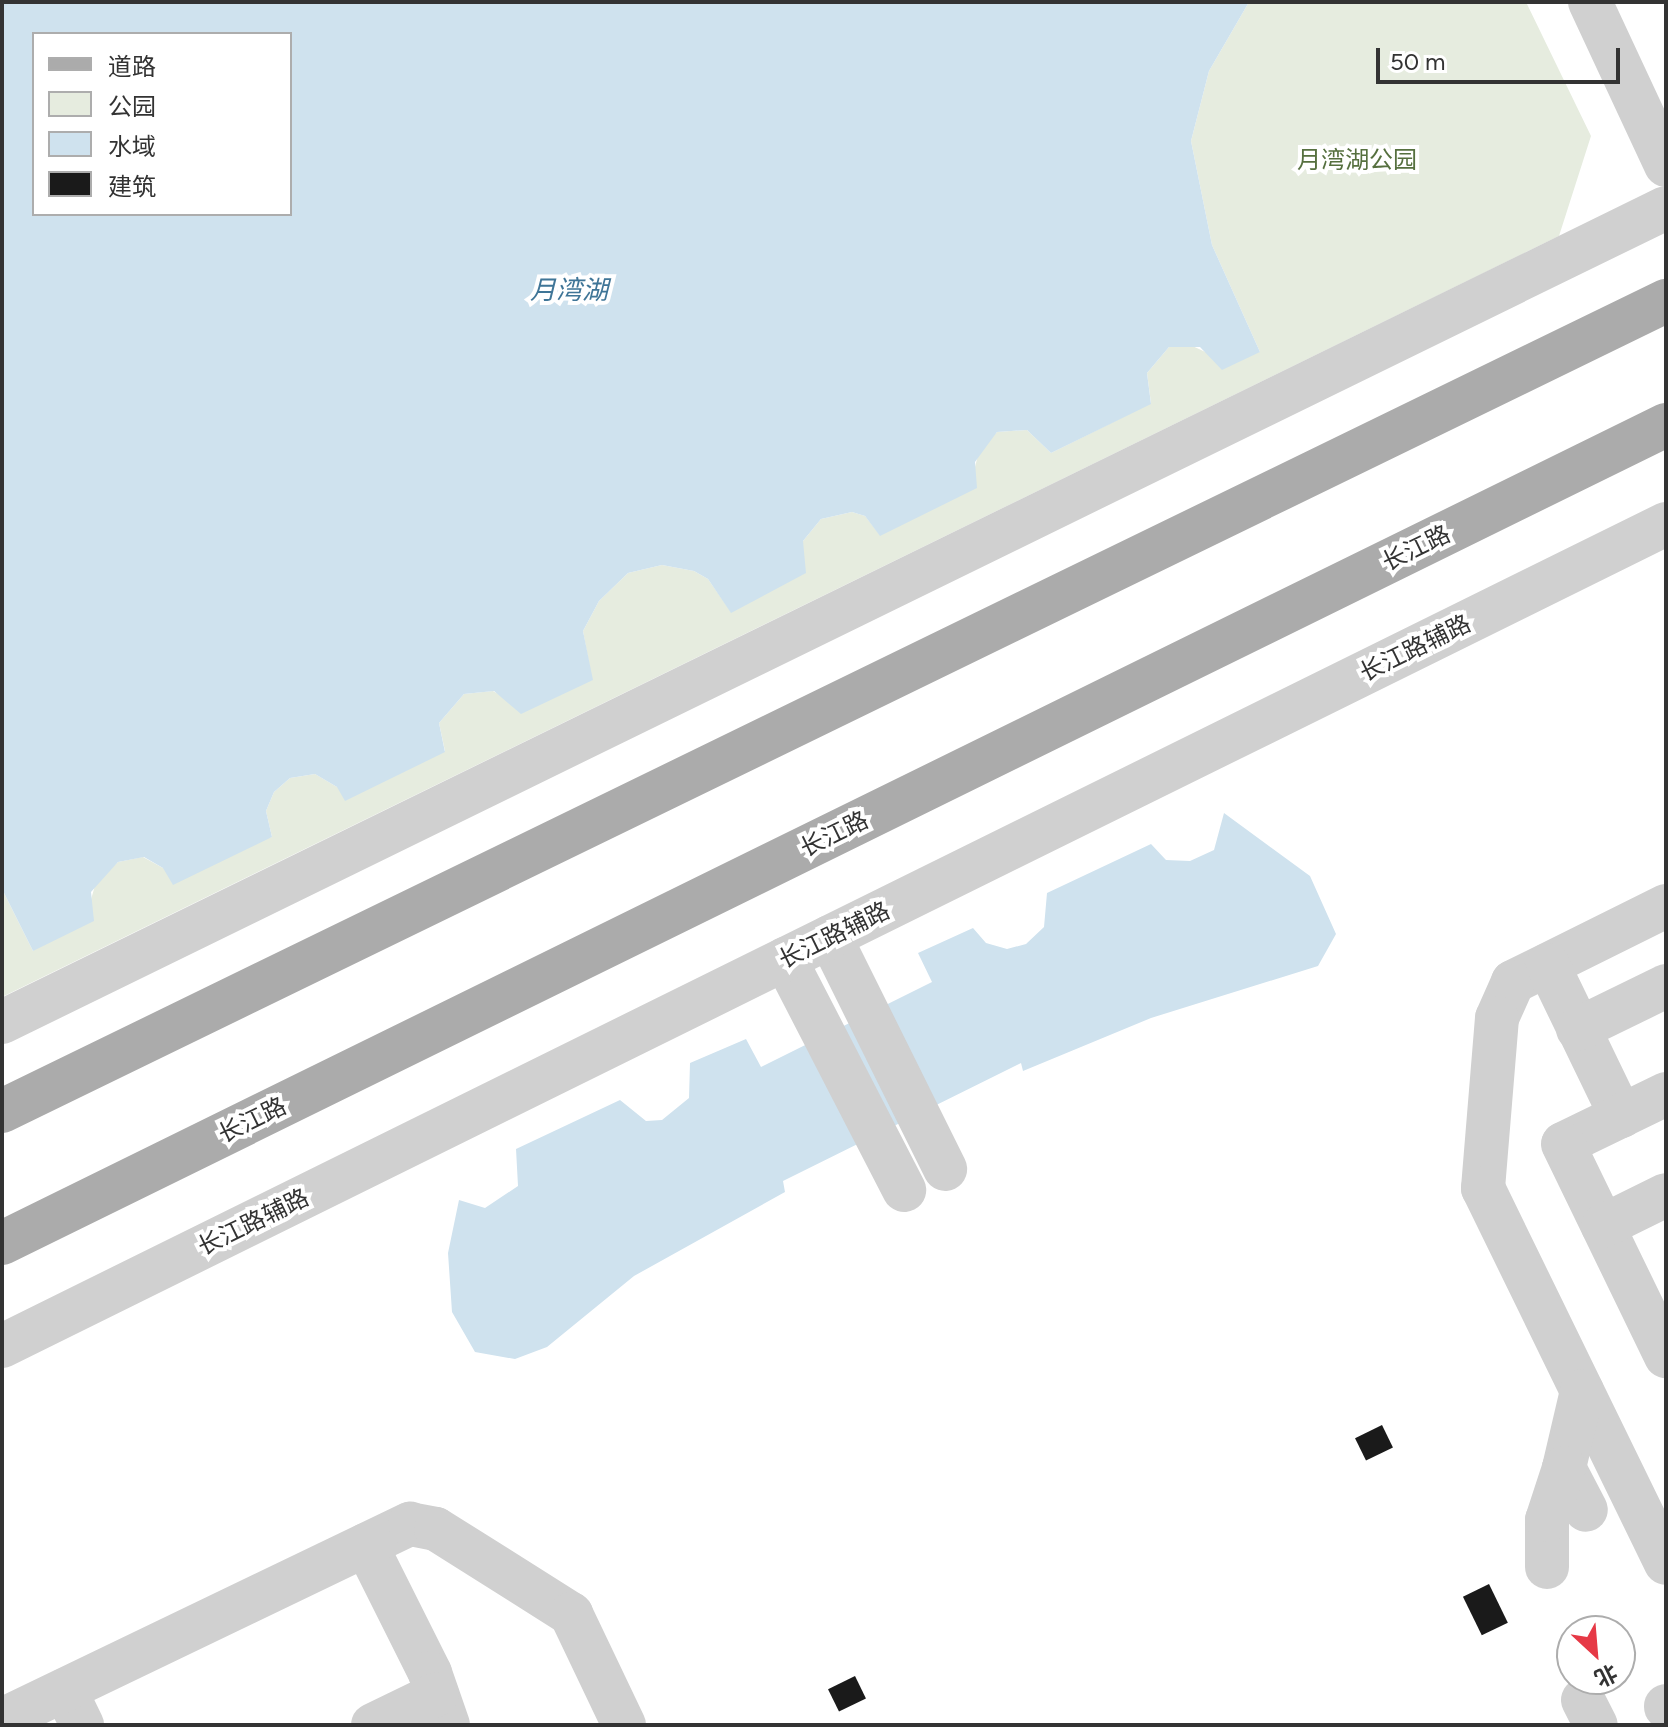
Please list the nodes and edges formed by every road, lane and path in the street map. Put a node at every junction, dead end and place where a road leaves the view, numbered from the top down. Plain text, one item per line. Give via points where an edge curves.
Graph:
1 (1590, 2) edge
2 (1666, 165) edge
3 (1666, 208) edge
4 (1666, 301) edge
5 (1666, 425) edge
6 (1666, 524) edge
7 (1666, 906) edge
8 (830, 937) junction
9 (785, 959) junction
10 (1548, 965) junction
11 (1666, 986) edge
12 (2, 1022) edge
13 (1578, 1029) junction
14 (1666, 1094) edge
15 (2, 1111) edge
16 (1621, 1116) junction
17 (945, 1169) dead end
18 (904, 1190) dead end
19 (1666, 1195) edge
20 (1603, 1226) junction
21 (2, 1243) edge
22 (1655, 1306) edge
23 (2, 1346) edge
24 (1666, 1356) edge
25 (1582, 1391) junction
26 (1564, 1468) junction
27 (1586, 1510) dead end
28 (366, 1545) junction
29 (1666, 1563) edge
30 (1547, 1567) dead end
31 (73, 1708) edge
32 (442, 1709) edge
33 (2, 1720) edge
34 (373, 1725) edge
35 (624, 1725) edge

1 - 2 street
3 - 12 street
4 - 15 main road
5 - 21 main road, 长江路
6 - 8 street, 长江路辅路
7 - 10 street
8 - 9 street, 长江路辅路
8 - 17 street
9 - 18 street
9 - 23 street, 长江路辅路
10 - 13 street
10 - 25 street via 1513,982 1497,1018 1483,1188
11 - 13 street
13 - 16 street
14 - 16 street
16 - 20 street via 1563,1144
19 - 20 street
20 - 22 street
22 - 24 street
25 - 26 street
25 - 29 street
26 - 27 street
26 - 30 street via 1547,1520
28 - 31 street
28 - 32 street
28 - 35 street via 410,1524 436,1529 571,1614
31 - 33 street
32 - 34 street

